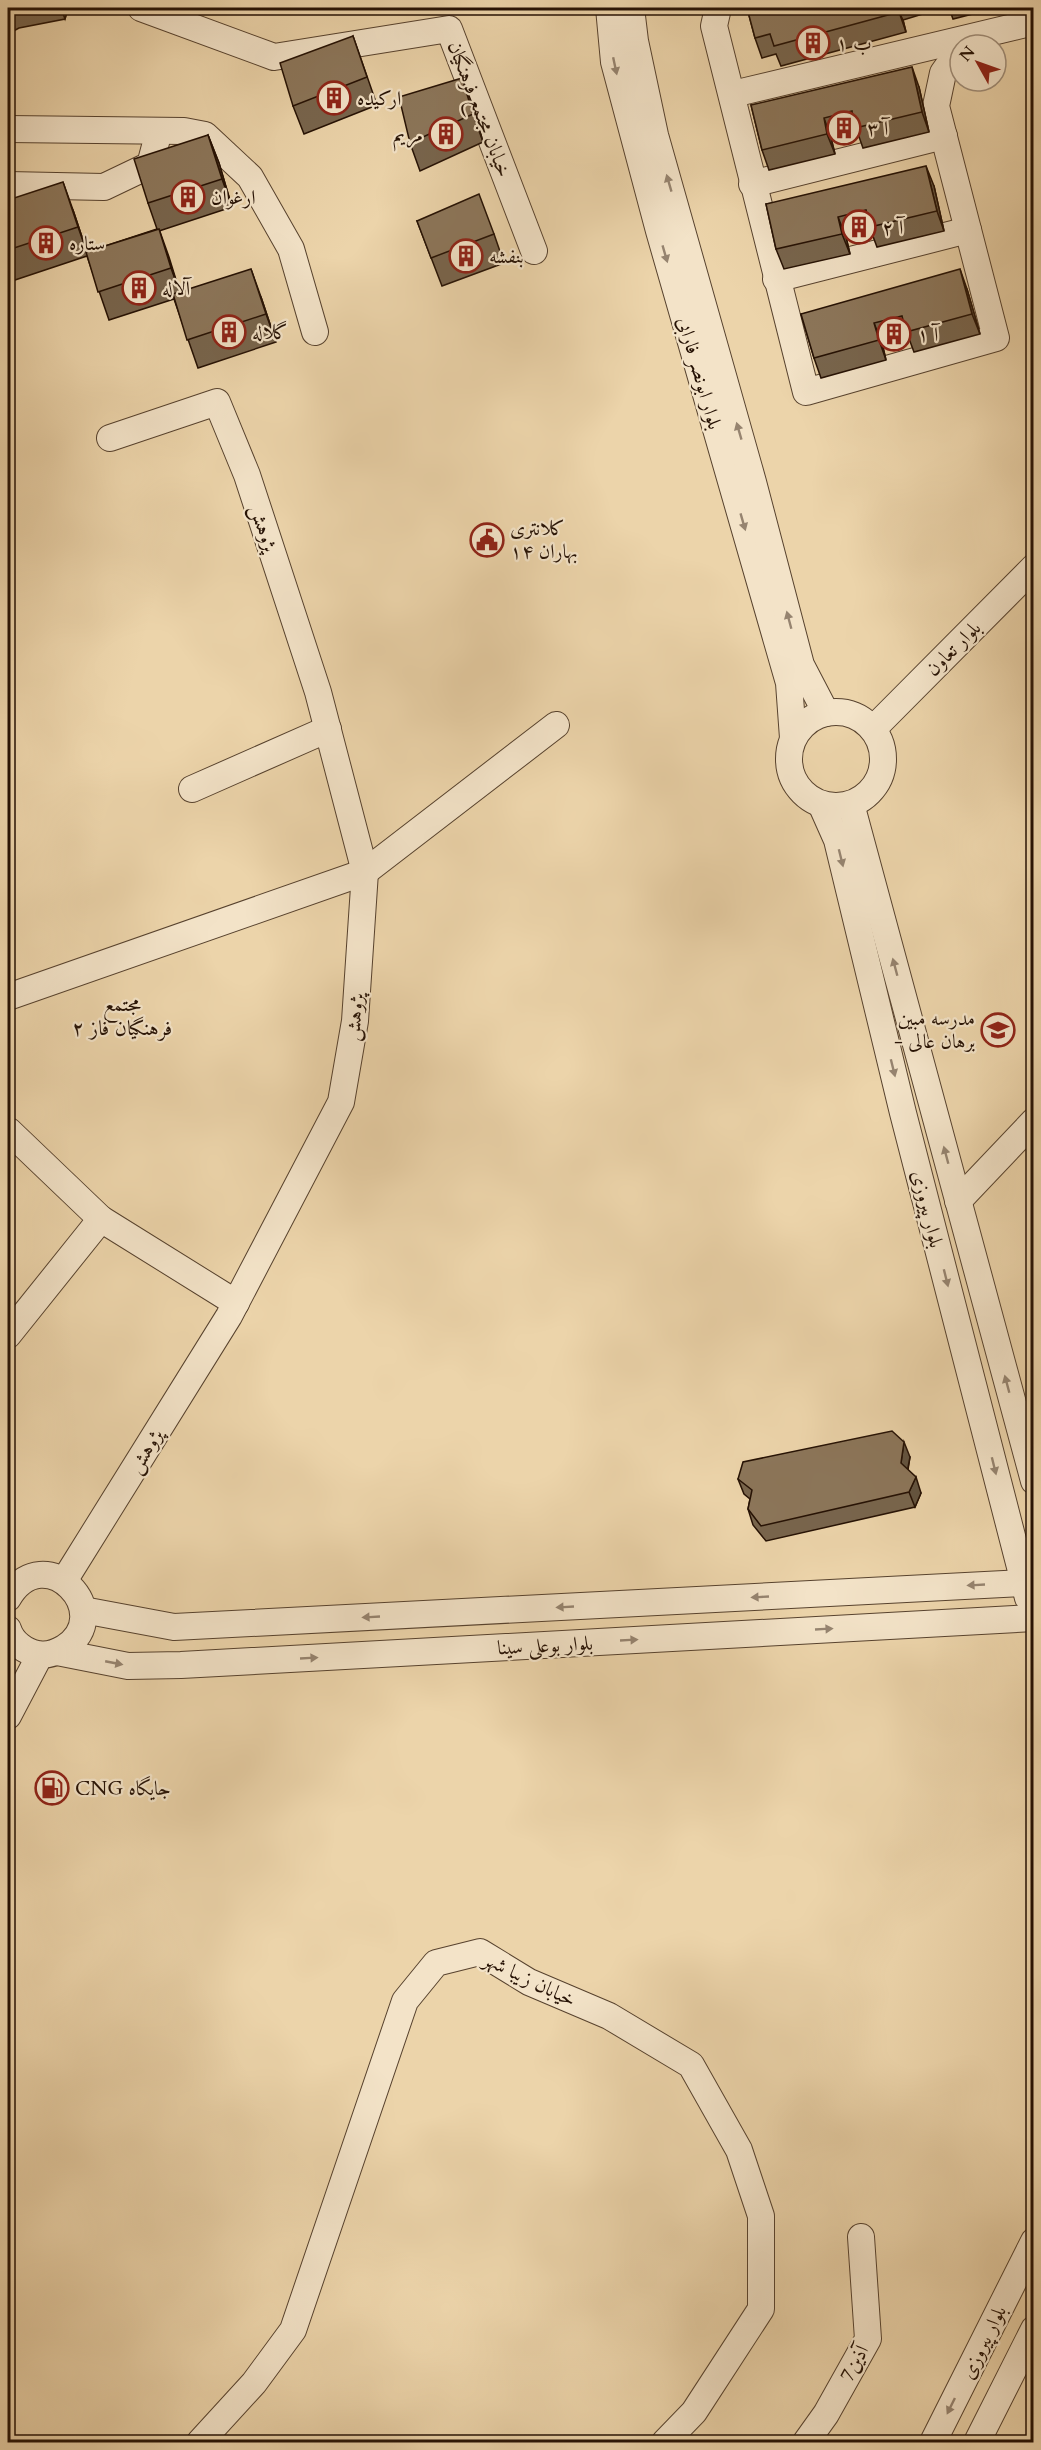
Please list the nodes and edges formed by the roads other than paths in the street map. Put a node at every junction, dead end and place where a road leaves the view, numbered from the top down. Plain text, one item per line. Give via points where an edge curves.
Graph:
1 (141, 8) edge
2 (609, 8) edge
3 (632, 8) edge
4 (718, 8) edge
5 (1034, 22) edge
6 (997, 33) edge
7 (948, 47) edge
8 (948, 66) edge
9 (733, 94) junction
10 (8, 129) edge
11 (159, 130) junction
12 (944, 136) junction
13 (752, 184) junction
14 (8, 185) edge
15 (968, 230) junction
16 (534, 251) dead end
17 (776, 279) junction
18 (315, 333) dead end
19 (110, 438) dead end
20 (743, 485) junction
21 (1034, 567) edge
22 (826, 713) junction
23 (555, 725) dead end
24 (328, 729) junction
25 (873, 729) junction
26 (793, 738) junction
27 (192, 789) dead end
28 (821, 804) junction
29 (851, 804) junction
30 (365, 872) junction
31 (8, 997) edge
32 (1034, 1121) edge
33 (8, 1132) edge
34 (958, 1201) junction
35 (101, 1219) junction
36 (236, 1303) junction
37 (8, 1335) edge
38 (1034, 1481) edge
39 (64, 1581) junction
40 (12, 1583) edge
41 (1029, 1585) edge
42 (83, 1610) junction
43 (1034, 1617) edge
44 (8, 1629) edge
45 (48, 1653) junction
46 (8, 1716) edge
47 (861, 2237) dead end
48 (1034, 2241) edge
49 (1034, 2329) edge
50 (200, 2442) edge
51 (665, 2442) edge
52 (806, 2442) edge
53 (933, 2442) edge
54 (977, 2442) edge

1 - 16 street, خیابان مجتمع فرهنگیان via 274,57 449,29
2 -> 20 street, بلوار ابونصر فارابی via 614,62 659,231
20 -> 3 street, بلوار ابونصر فارابی via 655,135
4 - 9 street via 714,26
5 - 6 street
7 - 9 street
8 - 12 street via 936,106
9 - 13 street
10 - 11 street
11 - 14 street via 150,165 104,188
11 - 18 street via 205,135 250,177 291,249
12 - 13 street
12 - 15 street
13 - 17 street
15 - 17 street
15 - 17 street via 996,338 806,392
19 - 24 street, پژوهش via 217,402 247,475
22 -> 20 street, بلوار ابونصر فارابی via 801,665
20 -> 26 street, بلوار ابونصر فارابی via 789,683
21 - 25 street, بلوار تعاون
22 - 25 street via 844,712
22 - 26 street via 801,727
23 - 30 street
24 - 27 street
24 - 30 street, پژوهش
25 - 29 street via 882,745 884,764 867,795
26 - 28 street via 790,770 807,797
28 - 29 street
28 -> 41 street, بلوار پیروزی via 837,840 906,1124
34 -> 29 street, بلوار پیروزی
30 - 31 street
30 - 36 street, پژوهش via 356,1021 340,1102
32 - 34 street
33 - 35 street
38 -> 34 street, بلوار پیروزی
35 - 36 street
35 - 37 street
36 - 39 street, پژوهش
39 - 40 street via 51,1575 36,1575
39 - 42 street via 77,1593
41 -> 42 street, بلوار بوعلی سینا via 174,1627
41 - 43 street, بلوار پیروزی
42 - 45 street via 82,1627 72,1643
45 -> 43 street, بلوار بوعلی سینا via 128,1666 181,1665
44 - 45 street, بلوار بوعلی سینا via 23,1649
45 - 46 street
47 - 52 street, آذین7 via 868,2339
48 -> 53 street, بلوار پیروزی
49 - 54 street, بلوار پیروزی
50 - 51 street, خیابان زیبا شهر via 254,2383 294,2330 405,2001 436,1964 480,1952 529,1982 609,2016 691,2065 739,2150 761,2216 761,2309 694,2412

